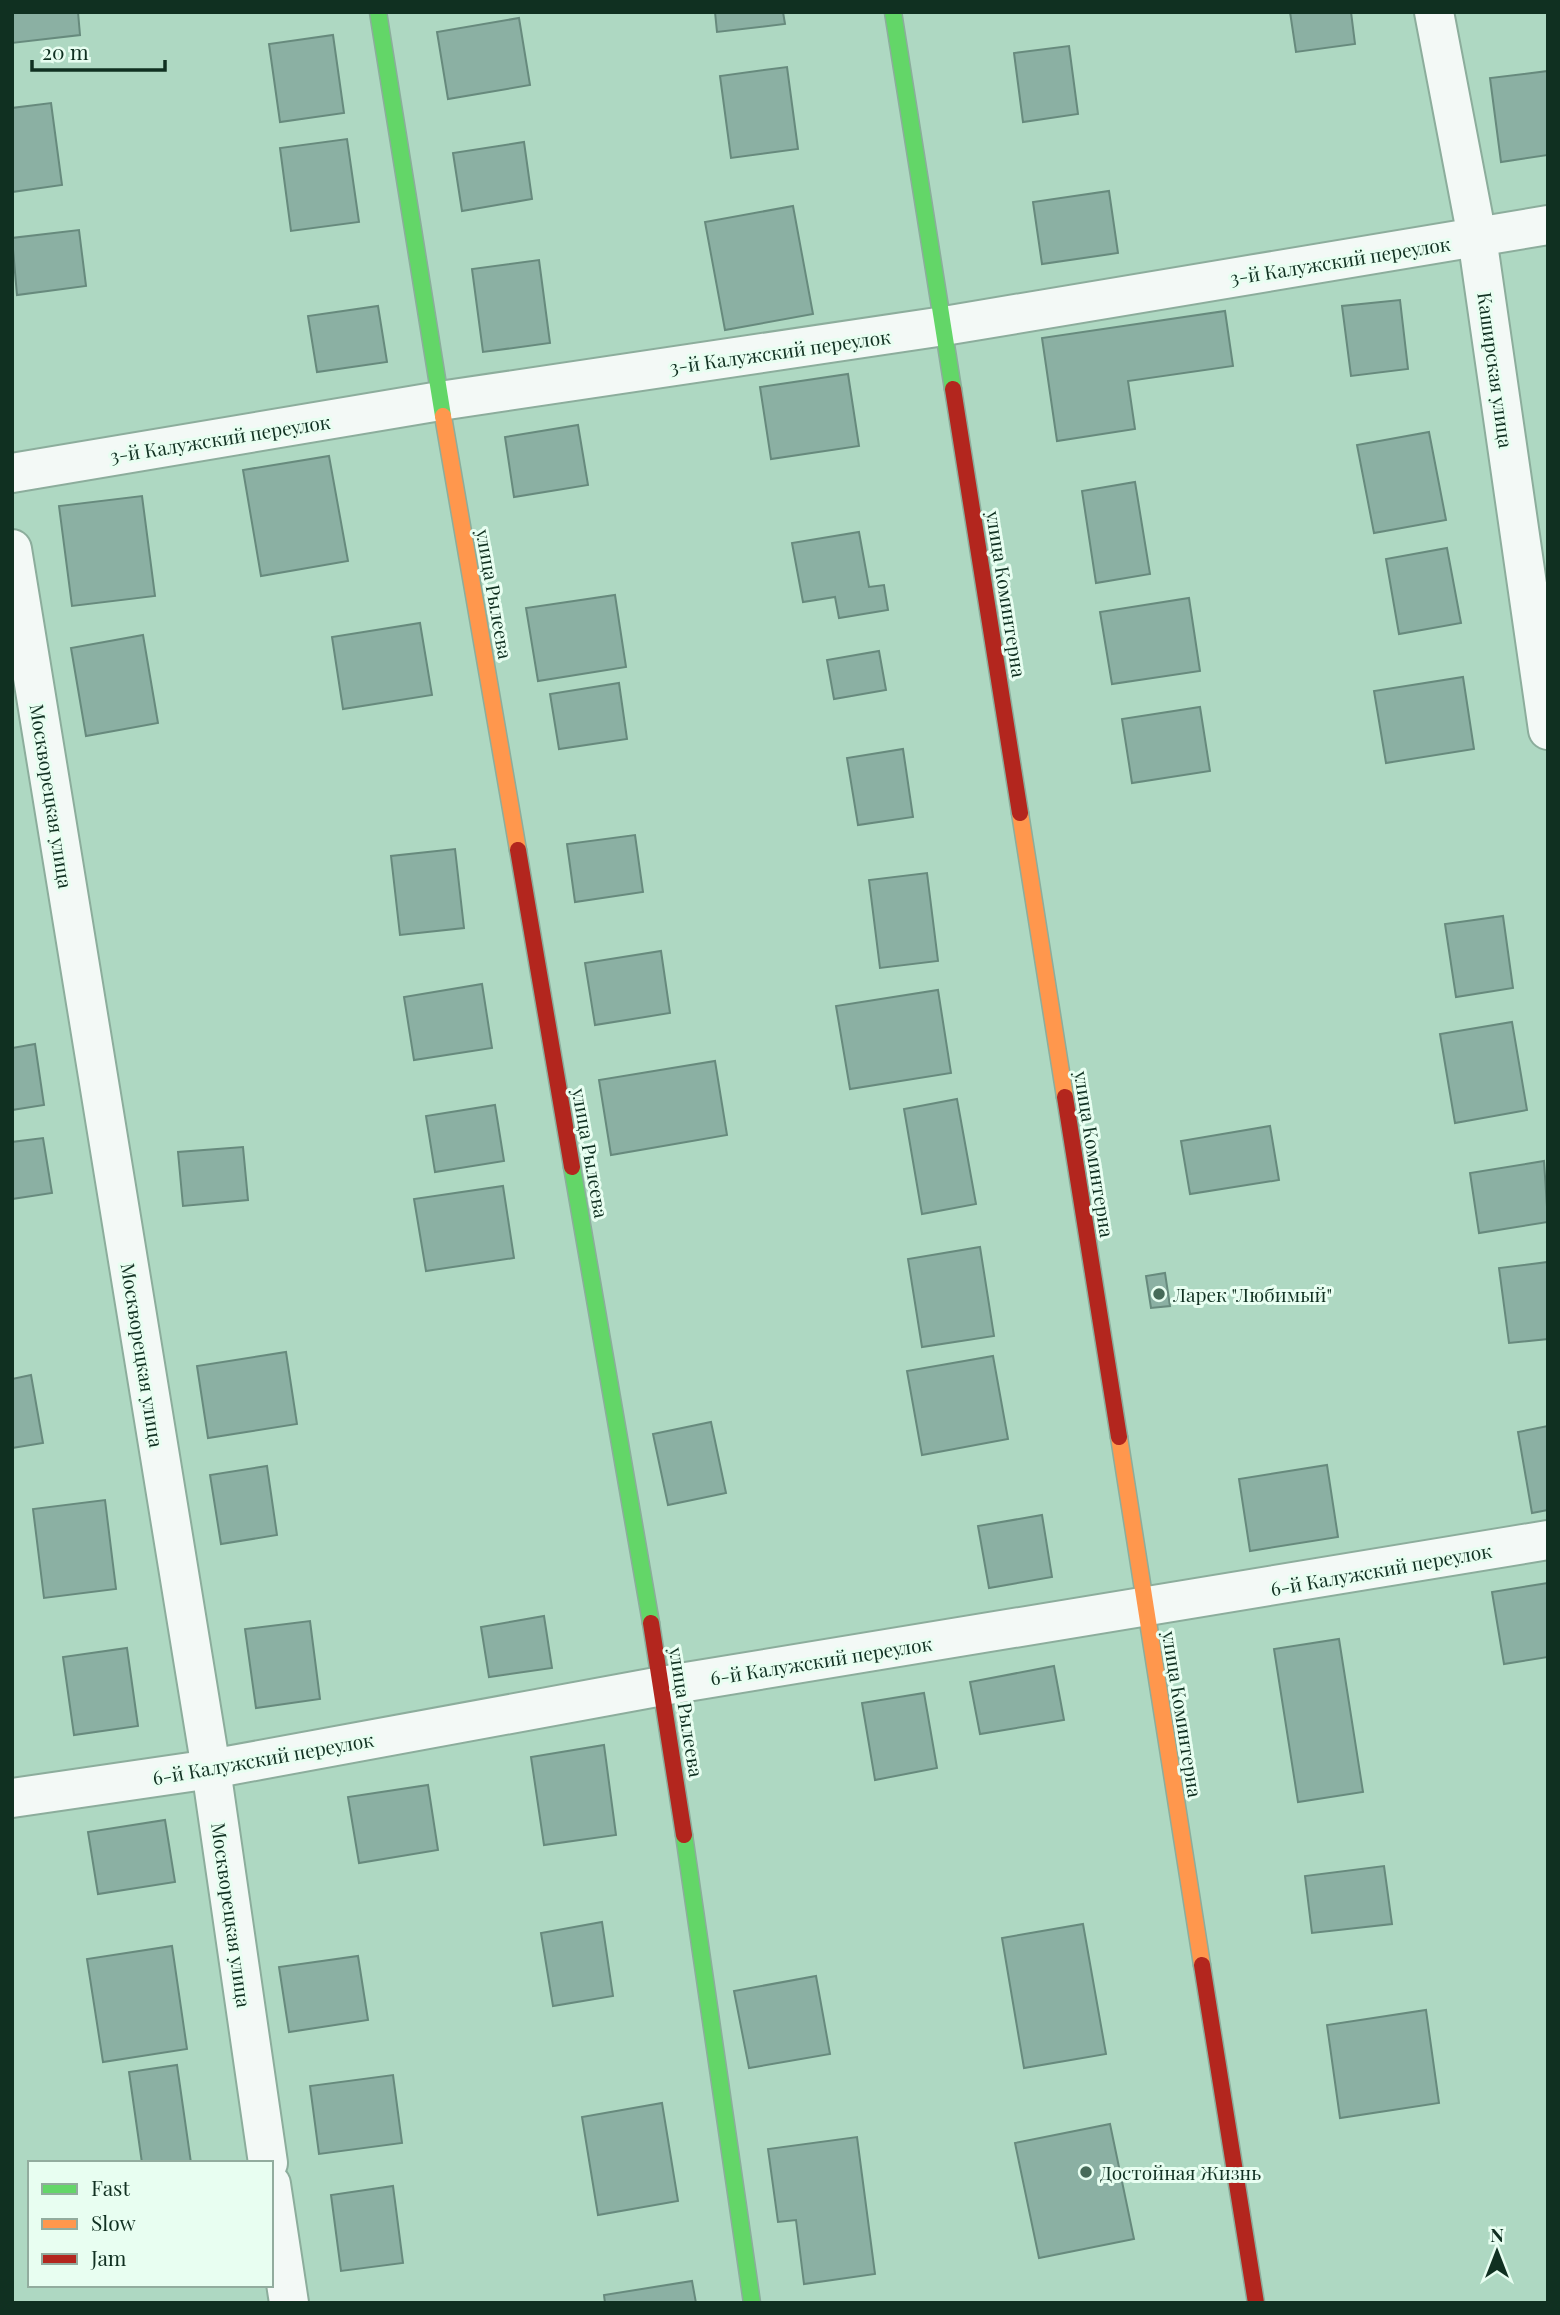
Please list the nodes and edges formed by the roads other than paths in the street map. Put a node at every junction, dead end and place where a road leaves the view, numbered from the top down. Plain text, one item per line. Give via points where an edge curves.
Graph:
1 (378, 12) edge
2 (893, 12) edge
3 (1434, 12) edge
4 (1548, 225) edge
5 (1477, 237) junction
6 (944, 326) junction
7 (440, 401) junction
8 (12, 473) edge
9 (12, 548) edge
10 (1548, 730) edge
11 (1548, 1540) edge
12 (1145, 1608) junction
13 (662, 1686) junction
14 (211, 1769) junction
15 (12, 1798) edge
16 (268, 2161) edge
17 (273, 2196) edge
18 (289, 2303) edge
19 (752, 2303) edge
20 (1256, 2303) edge

1 - 7 street, улица Рылеева
2 - 6 street, улица Коминтерна
3 - 5 street, Каширская улица
4 - 5 street, 3-й Калужский переулок
5 - 6 street, 3-й Калужский переулок
5 - 10 street, Каширская улица
6 - 7 street, 3-й Калужский переулок
6 - 12 street, улица Коминтерна
7 - 8 street, 3-й Калужский переулок
7 - 13 street, улица Рылеева
9 - 14 street, Москворецкая улица
11 - 12 street, 6-й Калужский переулок
12 - 13 street, 6-й Калужский переулок
12 - 20 street, улица Коминтерна
13 - 14 street, 6-й Калужский переулок
13 - 19 street, улица Рылеева
14 - 15 street, 6-й Калужский переулок
14 - 16 street, Москворецкая улица
17 - 18 street

